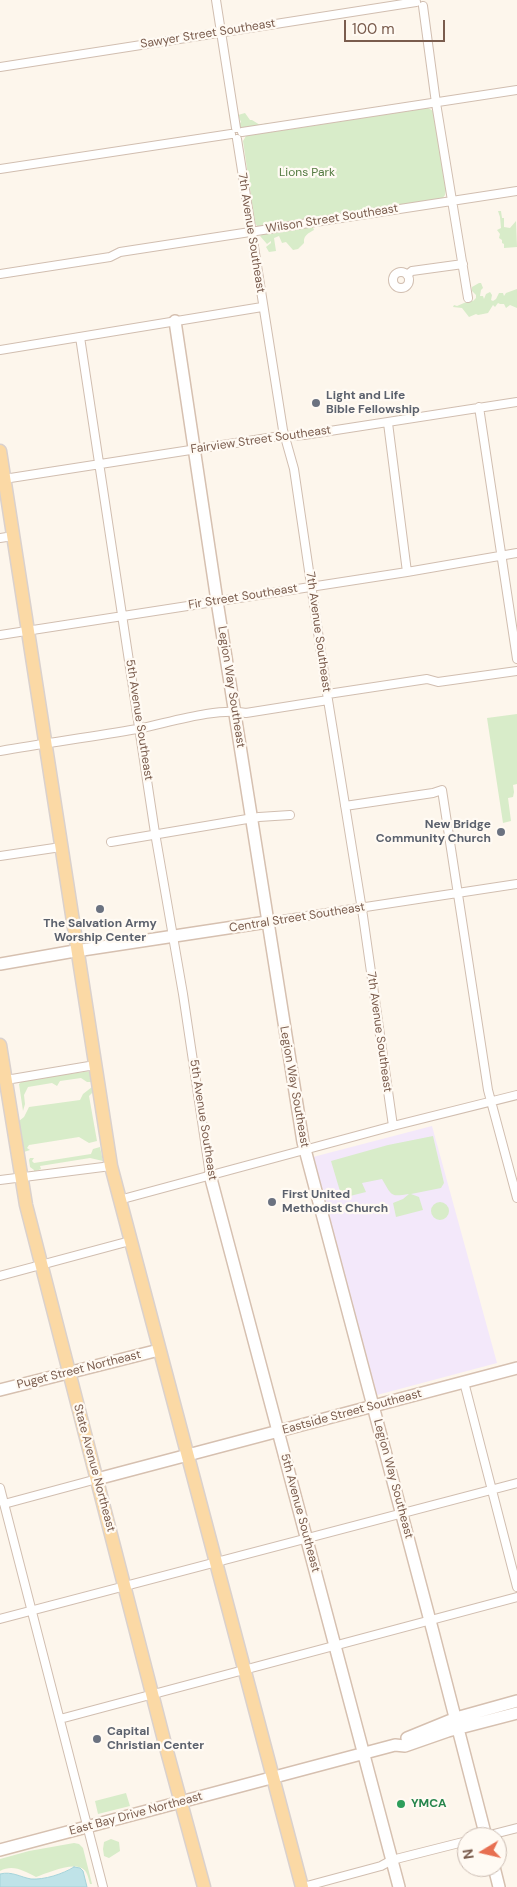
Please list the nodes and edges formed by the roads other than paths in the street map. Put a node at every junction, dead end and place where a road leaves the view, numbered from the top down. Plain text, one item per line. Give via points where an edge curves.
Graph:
1 (216, 0) edge
2 (422, 2) edge
3 (221, 31) junction
4 (0, 67) edge
5 (517, 90) edge
6 (436, 103) junction
7 (236, 133) junction
8 (0, 169) edge
9 (517, 191) edge
10 (452, 200) junction
11 (253, 232) junction
12 (463, 264) junction
13 (0, 274) edge
14 (407, 275) dead end
15 (468, 298) dead end
16 (262, 307) junction
17 (175, 322) junction
18 (80, 338) junction
19 (0, 350) edge
20 (517, 402) edge
21 (479, 407) junction
22 (388, 422) junction
23 (284, 436) junction
24 (195, 449) junction
25 (0, 452) edge
26 (100, 465) junction
27 (4, 479) junction
28 (6, 537) edge
29 (517, 553) edge
30 (501, 556) junction
31 (407, 572) junction
32 (312, 587) junction
33 (217, 601) junction
34 (122, 616) junction
35 (27, 630) junction
36 (0, 635) edge
37 (517, 659) edge
38 (517, 671) edge
39 (328, 697) junction
40 (235, 711) junction
41 (140, 728) junction
42 (45, 743) junction
43 (0, 750) edge
44 (345, 806) junction
45 (290, 815) dead end
46 (252, 818) junction
47 (155, 833) junction
48 (111, 842) dead end
49 (61, 847) junction
50 (0, 856) edge
51 (517, 884) edge
52 (456, 893) junction
53 (361, 908) junction
54 (268, 922) junction
55 (173, 936) junction
56 (77, 951) junction
57 (0, 964) edge
58 (0, 1045) edge
59 (95, 1065) junction
60 (6, 1080) junction
61 (517, 1096) edge
62 (491, 1101) junction
63 (392, 1126) junction
64 (305, 1149) junction
65 (111, 1166) junction
66 (210, 1175) junction
67 (21, 1177) junction
68 (0, 1180) edge
69 (517, 1198) edge
70 (119, 1200) junction
71 (130, 1241) junction
72 (40, 1265) junction
73 (0, 1276) edge
74 (159, 1350) junction
75 (517, 1368) edge
76 (68, 1372) junction
77 (464, 1382) junction
78 (0, 1390) edge
79 (374, 1406) junction
80 (278, 1431) junction
81 (188, 1455) junction
82 (97, 1479) junction
83 (517, 1483) edge
84 (0, 1488) edge
85 (492, 1490) junction
86 (4, 1504) junction
87 (402, 1514) junction
88 (306, 1539) junction
89 (216, 1563) junction
90 (126, 1587) junction
91 (517, 1587) edge
92 (517, 1597) edge
93 (32, 1611) junction
94 (0, 1619) edge
95 (430, 1620) junction
96 (335, 1647) junction
97 (245, 1670) junction
98 (153, 1695) junction
99 (517, 1701) edge
100 (517, 1713) edge
101 (60, 1719) junction
102 (457, 1724) junction
103 (363, 1754) junction
104 (273, 1778) junction
105 (181, 1802) junction
106 (88, 1827) junction
107 (482, 1827) edge
108 (457, 1844) edge
109 (0, 1850) edge
110 (392, 1860) junction
111 (103, 1887) edge
112 (204, 1887) edge
113 (302, 1887) edge
114 (399, 1887) edge

1 - 3 street, 7th Avenue Southeast
2 - 3 street, Sawyer Street Southeast
2 - 6 street
3 - 4 street, Sawyer Street Southeast
3 - 7 street, 7th Avenue Southeast
5 - 6 street
6 - 7 street
6 - 10 street
7 - 8 street
7 - 11 street, 7th Avenue Southeast
9 - 10 street, Wilson Street Southeast
10 - 11 street, Wilson Street Southeast
10 - 12 street
11 - 13 street, Wilson Street Southeast
11 - 16 street, 7th Avenue Southeast
12 - 14 street via 412,271
12 - 15 street
16 - 17 street
16 - 23 street, 7th Avenue Southeast
17 - 18 street
17 - 24 street, Legion Way Southeast
18 - 19 street
18 - 26 street, 5th Avenue Southeast
20 - 21 street, Fairview Street Southeast
21 - 22 street, Fairview Street Southeast
21 - 30 street
22 - 23 street, Fairview Street Southeast
22 - 31 street
23 - 24 street, Fairview Street Southeast
23 - 32 street, 7th Avenue Southeast via 294,469
24 - 26 street, Fairview Street Southeast
24 - 33 street, Legion Way Southeast
25 - 27 main road
26 - 27 street, Fairview Street Southeast
26 - 34 street, 5th Avenue Southeast
27 - 28 main road
28 - 35 main road
29 - 30 street, Fir Street Southeast
30 - 31 street, Fir Street Southeast
30 - 37 street
31 - 32 street, Fir Street Southeast
32 - 33 street, Fir Street Southeast
32 - 39 street, 7th Avenue Southeast
33 - 34 street, Fir Street Southeast
33 - 40 street, Legion Way Southeast
34 - 35 street, Fir Street Southeast
34 - 41 street, 5th Avenue Southeast
35 - 36 street, Fir Street Southeast
35 - 42 main road
38 - 39 street via 438,682 427,679
39 - 40 street via 246,713
39 - 44 street, 7th Avenue Southeast
40 - 41 street
40 - 46 street, Legion Way Southeast
41 - 42 street
41 - 47 street, 5th Avenue Southeast
42 - 43 street
42 - 49 main road
44 - 52 street via 442,790
44 - 53 street, 7th Avenue Southeast
45 - 46 street
46 - 47 street
46 - 54 street, Legion Way Southeast
47 - 48 street
47 - 55 street, 5th Avenue Southeast
49 - 50 street
49 - 56 main road
51 - 52 street, Central Street Southeast
52 - 53 street, Central Street Southeast
52 - 62 street
53 - 54 street, Central Street Southeast
53 - 63 street, 7th Avenue Southeast
54 - 55 street, Central Street Southeast
54 - 64 street, Legion Way Southeast
55 - 56 street, Central Street Southeast
55 - 66 street, 5th Avenue Southeast
56 - 57 street, Central Street Southeast
56 - 59 main road
58 - 60 main road, State Avenue Northeast
59 - 60 street
59 - 65 main road
60 - 67 main road, State Avenue Northeast
61 - 62 street
62 - 63 street
62 - 69 street
63 - 64 street
64 - 66 street
64 - 79 street, Legion Way Southeast
65 - 67 street
65 - 70 main road
66 - 70 street
66 - 80 street, 5th Avenue Southeast
67 - 68 street
67 - 72 main road, State Avenue Northeast
70 - 71 main road
71 - 72 street
71 - 74 main road
72 - 73 street
72 - 76 main road, State Avenue Northeast
74 - 76 street, Puget Street Northeast
74 - 81 main road
75 - 77 street, Eastside Street Southeast
76 - 78 street, Puget Street Northeast
76 - 82 main road, State Avenue Northeast
77 - 79 street, Eastside Street Southeast
77 - 85 street
79 - 80 street, Eastside Street Southeast
79 - 87 street, Legion Way Southeast
80 - 81 street, Eastside Street Southeast
80 - 88 street, 5th Avenue Southeast
81 - 82 street, Eastside Street Southeast
81 - 89 main road
82 - 86 street
82 - 90 main road, State Avenue Northeast
83 - 85 street
84 - 86 street
85 - 87 street
85 - 91 street
86 - 93 street
87 - 88 street
87 - 95 street, Legion Way Southeast
88 - 89 street
88 - 96 street, 5th Avenue Southeast
89 - 90 street
89 - 97 main road
90 - 93 street
90 - 98 main road, State Avenue Northeast
92 - 95 street
93 - 94 street
93 - 101 street
95 - 96 street
95 - 102 street, Legion Way Southeast
96 - 97 street
96 - 103 street, 5th Avenue Southeast
97 - 98 street
97 - 104 main road
98 - 101 street
98 - 105 main road, State Avenue Northeast
99 - 102 street
100 - 102 street
101 - 106 street
102 - 103 street, East Bay Drive Northeast via 405,1746 395,1745
102 - 107 street, Legion Way Southeast
103 - 104 street, East Bay Drive Northeast
103 - 110 street, 5th Avenue Southeast
104 - 105 street, East Bay Drive Northeast
104 - 113 main road
105 - 106 street, East Bay Drive Northeast
105 - 112 main road, State Avenue Northeast
106 - 109 street, East Bay Drive Northeast
106 - 111 street
108 - 110 street
110 - 113 street via 382,1866
110 - 114 street, 5th Avenue Southeast

